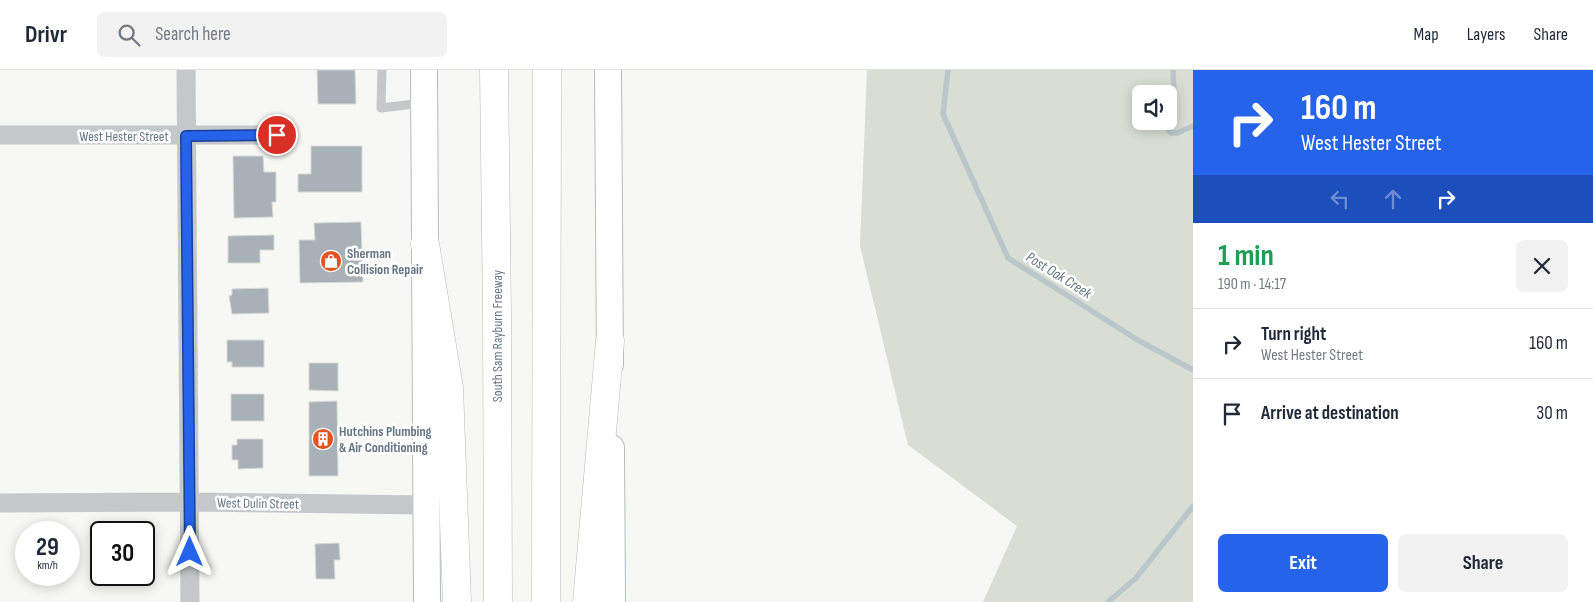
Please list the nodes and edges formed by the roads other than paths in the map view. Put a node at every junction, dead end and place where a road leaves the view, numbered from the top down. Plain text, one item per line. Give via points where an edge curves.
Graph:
1 (186, 70) edge
2 (382, 70) edge
3 (424, 70) edge
4 (494, 70) edge
5 (547, 70) edge
6 (608, 70) edge
7 (425, 102) junction
8 (0, 135) edge
9 (277, 135) dead end
10 (186, 136) junction
11 (425, 244) junction
12 (610, 341) junction
13 (189, 502) junction
14 (0, 503) edge
15 (427, 505) junction
16 (190, 602) edge
17 (428, 602) edge
18 (457, 602) edge
19 (498, 602) edge
20 (546, 602) edge
21 (587, 602) edge
22 (612, 602) edge

1 - 10 street
2 - 7 lane via 381,108
3 - 7 main road
4 - 19 highway, South Sam Rayburn Freeway
5 - 20 highway
6 - 12 main road
7 - 11 main road
8 - 10 street, West Hester Street
9 - 10 street, West Hester Street
10 - 13 street
11 - 15 main road
11 - 18 highway via 449,388
12 - 21 highway
12 - 22 main road
13 - 14 street, West Dulin Street
13 - 15 street, West Dulin Street
13 - 16 street
15 - 17 main road

